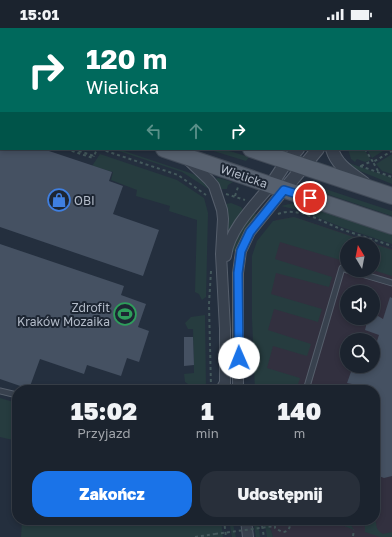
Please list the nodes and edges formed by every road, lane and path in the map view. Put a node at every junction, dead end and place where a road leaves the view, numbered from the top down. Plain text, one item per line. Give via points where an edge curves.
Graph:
1 (69, 150) edge
2 (76, 150) edge
3 (97, 150) edge
4 (101, 150) edge
5 (167, 150) edge
6 (254, 150) edge
7 (297, 150) edge
8 (317, 150) edge
9 (332, 150) edge
10 (366, 150) edge
11 (392, 151) edge
12 (183, 155) junction
13 (94, 156) junction
14 (287, 161) junction
15 (373, 161) junction
16 (356, 164) dead end
17 (361, 166) junction
18 (304, 167) junction
19 (378, 172) junction
20 (392, 176) edge
21 (239, 184) dead end
22 (277, 187) junction
23 (371, 189) junction
24 (222, 194) dead end
25 (235, 196) junction
26 (392, 196) edge
27 (209, 197) dead end
28 (250, 203) dead end
29 (274, 218) dead end
30 (392, 226) edge
31 (392, 246) edge
32 (211, 264) dead end
33 (340, 275) edge
34 (370, 277) edge
35 (222, 280) junction
36 (392, 284) edge
37 (225, 376) junction
38 (211, 385) edge
39 (220, 385) edge
40 (225, 385) edge
41 (236, 385) edge
42 (307, 385) edge
43 (0, 391) edge
44 (12, 395) edge
45 (225, 525) edge
46 (246, 525) edge
47 (262, 525) edge
48 (290, 525) edge
49 (275, 526) joint
50 (354, 530) dead end
51 (353, 536) dead end
52 (195, 537) edge
53 (226, 537) edge
54 (248, 537) edge
55 (264, 537) edge

1 - 13 path via 93,158
2 - 13 path
3 - 13 path
4 - 27 path via 178,175
5 - 12 main road, Wielicka
6 - 14 main road
7 - 14 street
8 - 18 street
9 - 23 street via 340,165
10 - 15 path
11 - 15 path
12 - 22 main road, Wielicka
12 - 35 street via 214,186 220,200 223,219
14 - 18 main road
14 - 22 street
15 - 17 path
15 - 19 path
16 - 17 path
17 - 19 path
18 - 22 street
18 - 23 main road
19 - 20 path
21 - 25 path
22 - 30 main road, Wielicka
22 - 35 street via 254,204 232,235 226,250
22 - 41 street via 241,251 238,273
23 - 26 main road
24 - 25 path
25 - 28 path
29 - 31 path via 282,212 303,214
32 - 38 path
33 - 42 lane
34 - 36 lane
35 - 37 street
37 - 39 lane
37 - 40 street
43 - 44 lane
45 - 53 path
46 - 54 street
47 - 55 path
48 - 49 path via 285,532 278,531
49 - 52 path, bridge
50 - 51 path

